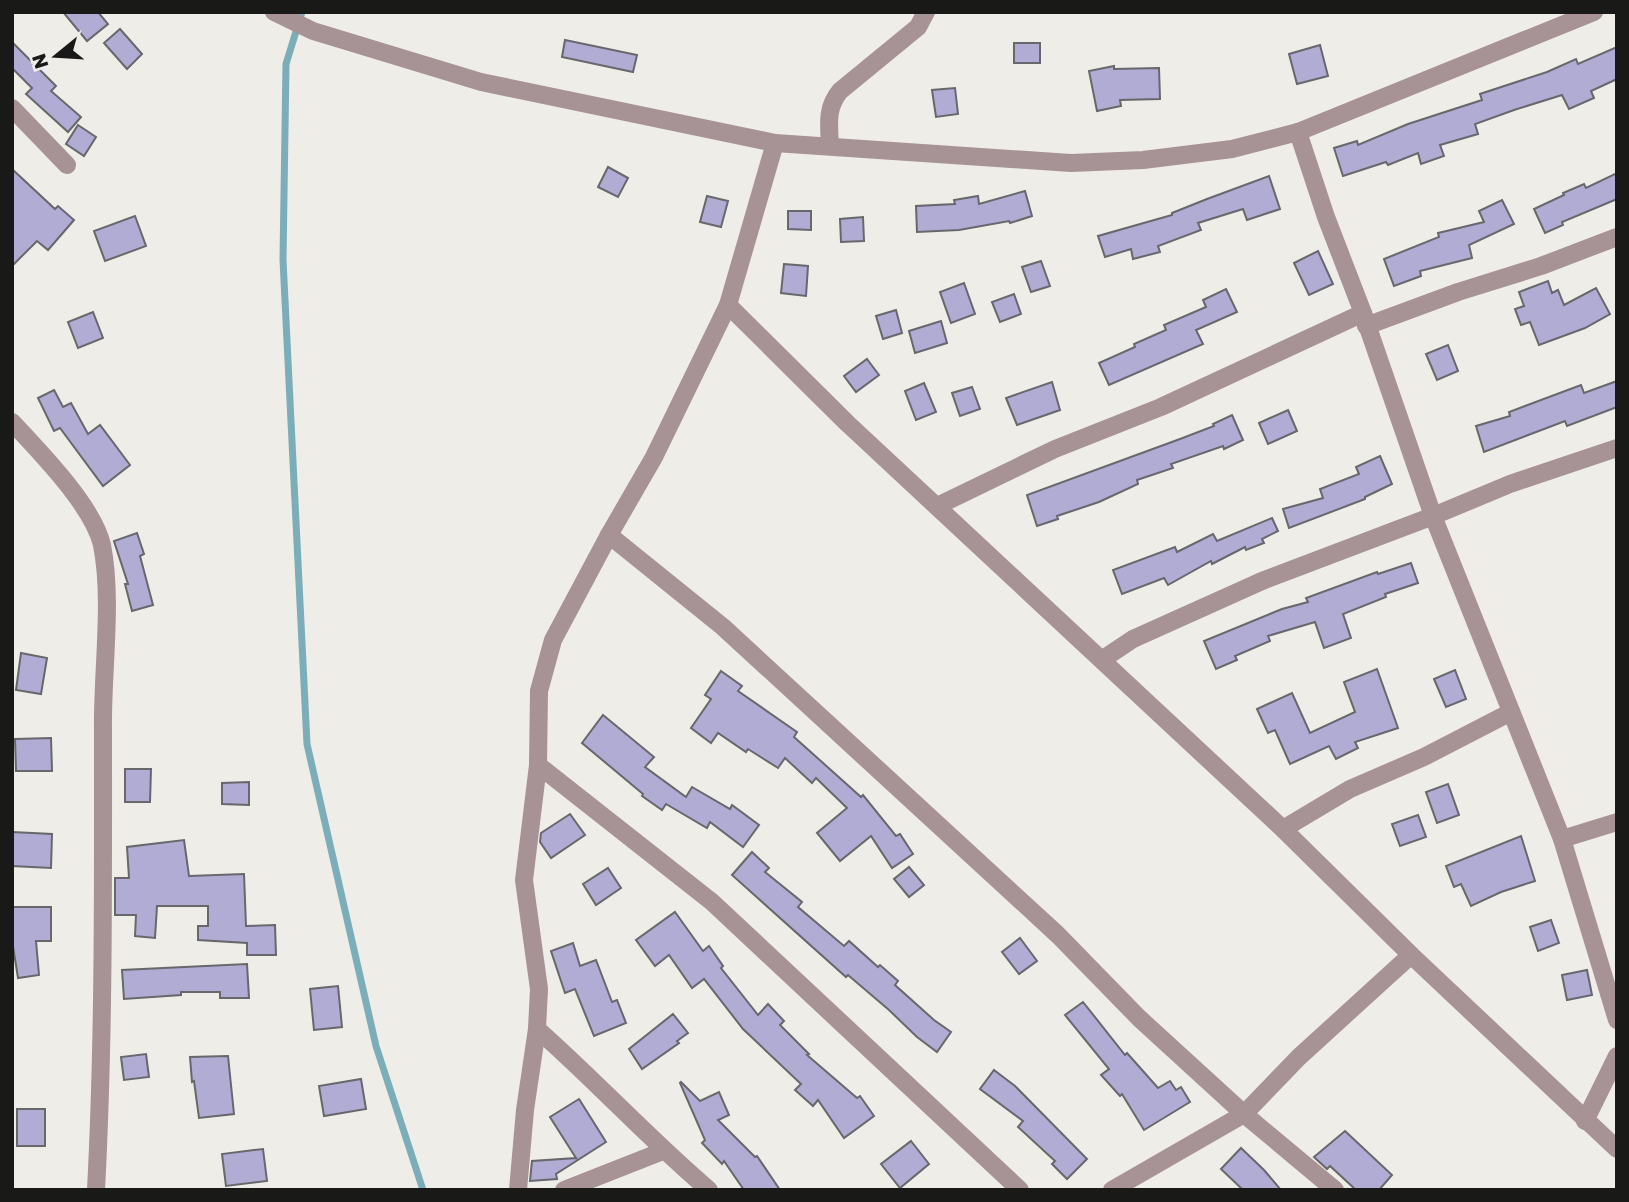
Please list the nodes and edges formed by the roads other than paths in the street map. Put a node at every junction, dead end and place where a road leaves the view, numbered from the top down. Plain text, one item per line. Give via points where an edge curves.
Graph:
1 (926, 12) edge
2 (1594, 12) edge
3 (280, 16) edge
4 (12, 108) edge
5 (1298, 132) junction
6 (775, 144) junction
7 (830, 146) junction
8 (67, 166) dead end
9 (1617, 237) edge
10 (728, 305) junction
11 (1364, 320) junction
12 (12, 422) edge
13 (1617, 448) edge
14 (937, 506) junction
15 (1433, 516) junction
16 (609, 534) junction
17 (1102, 659) junction
18 (1511, 712) junction
19 (538, 765) junction
20 (1617, 822) edge
21 (1283, 829) junction
22 (1562, 839) junction
23 (1411, 955) junction
24 (1617, 1020) edge
25 (537, 1029) junction
26 (1617, 1056) edge
27 (1244, 1114) junction
28 (1585, 1121) junction
29 (1617, 1149) edge
30 (663, 1151) junction
31 (96, 1190) edge
32 (518, 1190) edge
33 (564, 1190) edge
34 (709, 1190) edge
35 (1020, 1190) edge
36 (1112, 1190) edge
37 (1335, 1190) edge

1 - 7 street via 918,26 832,100
2 - 5 street
3 - 6 street via 313,31 481,82
4 - 8 street
5 - 7 street via 1232,149 1071,163
5 - 11 street
6 - 7 street
6 - 10 street
9 - 11 street via 1541,267
10 - 14 street
10 - 16 street via 654,457
11 - 14 street via 1055,449
11 - 15 street
12 - 31 street via 90,518 102,544 106,608
13 - 15 street
14 - 17 street
15 - 17 street via 1262,581 1133,639
15 - 18 street
16 - 19 street via 553,640 539,691
16 - 27 street via 723,627 1058,935 1139,1018
17 - 21 street
18 - 21 street via 1350,789
18 - 22 street
19 - 25 street via 524,880 540,989
19 - 35 street via 712,902
20 - 22 street
21 - 23 street
22 - 24 street
23 - 27 street
23 - 28 street
25 - 30 street
25 - 32 street
26 - 28 street
27 - 36 street
27 - 37 street
28 - 29 street
30 - 33 street
30 - 34 street

